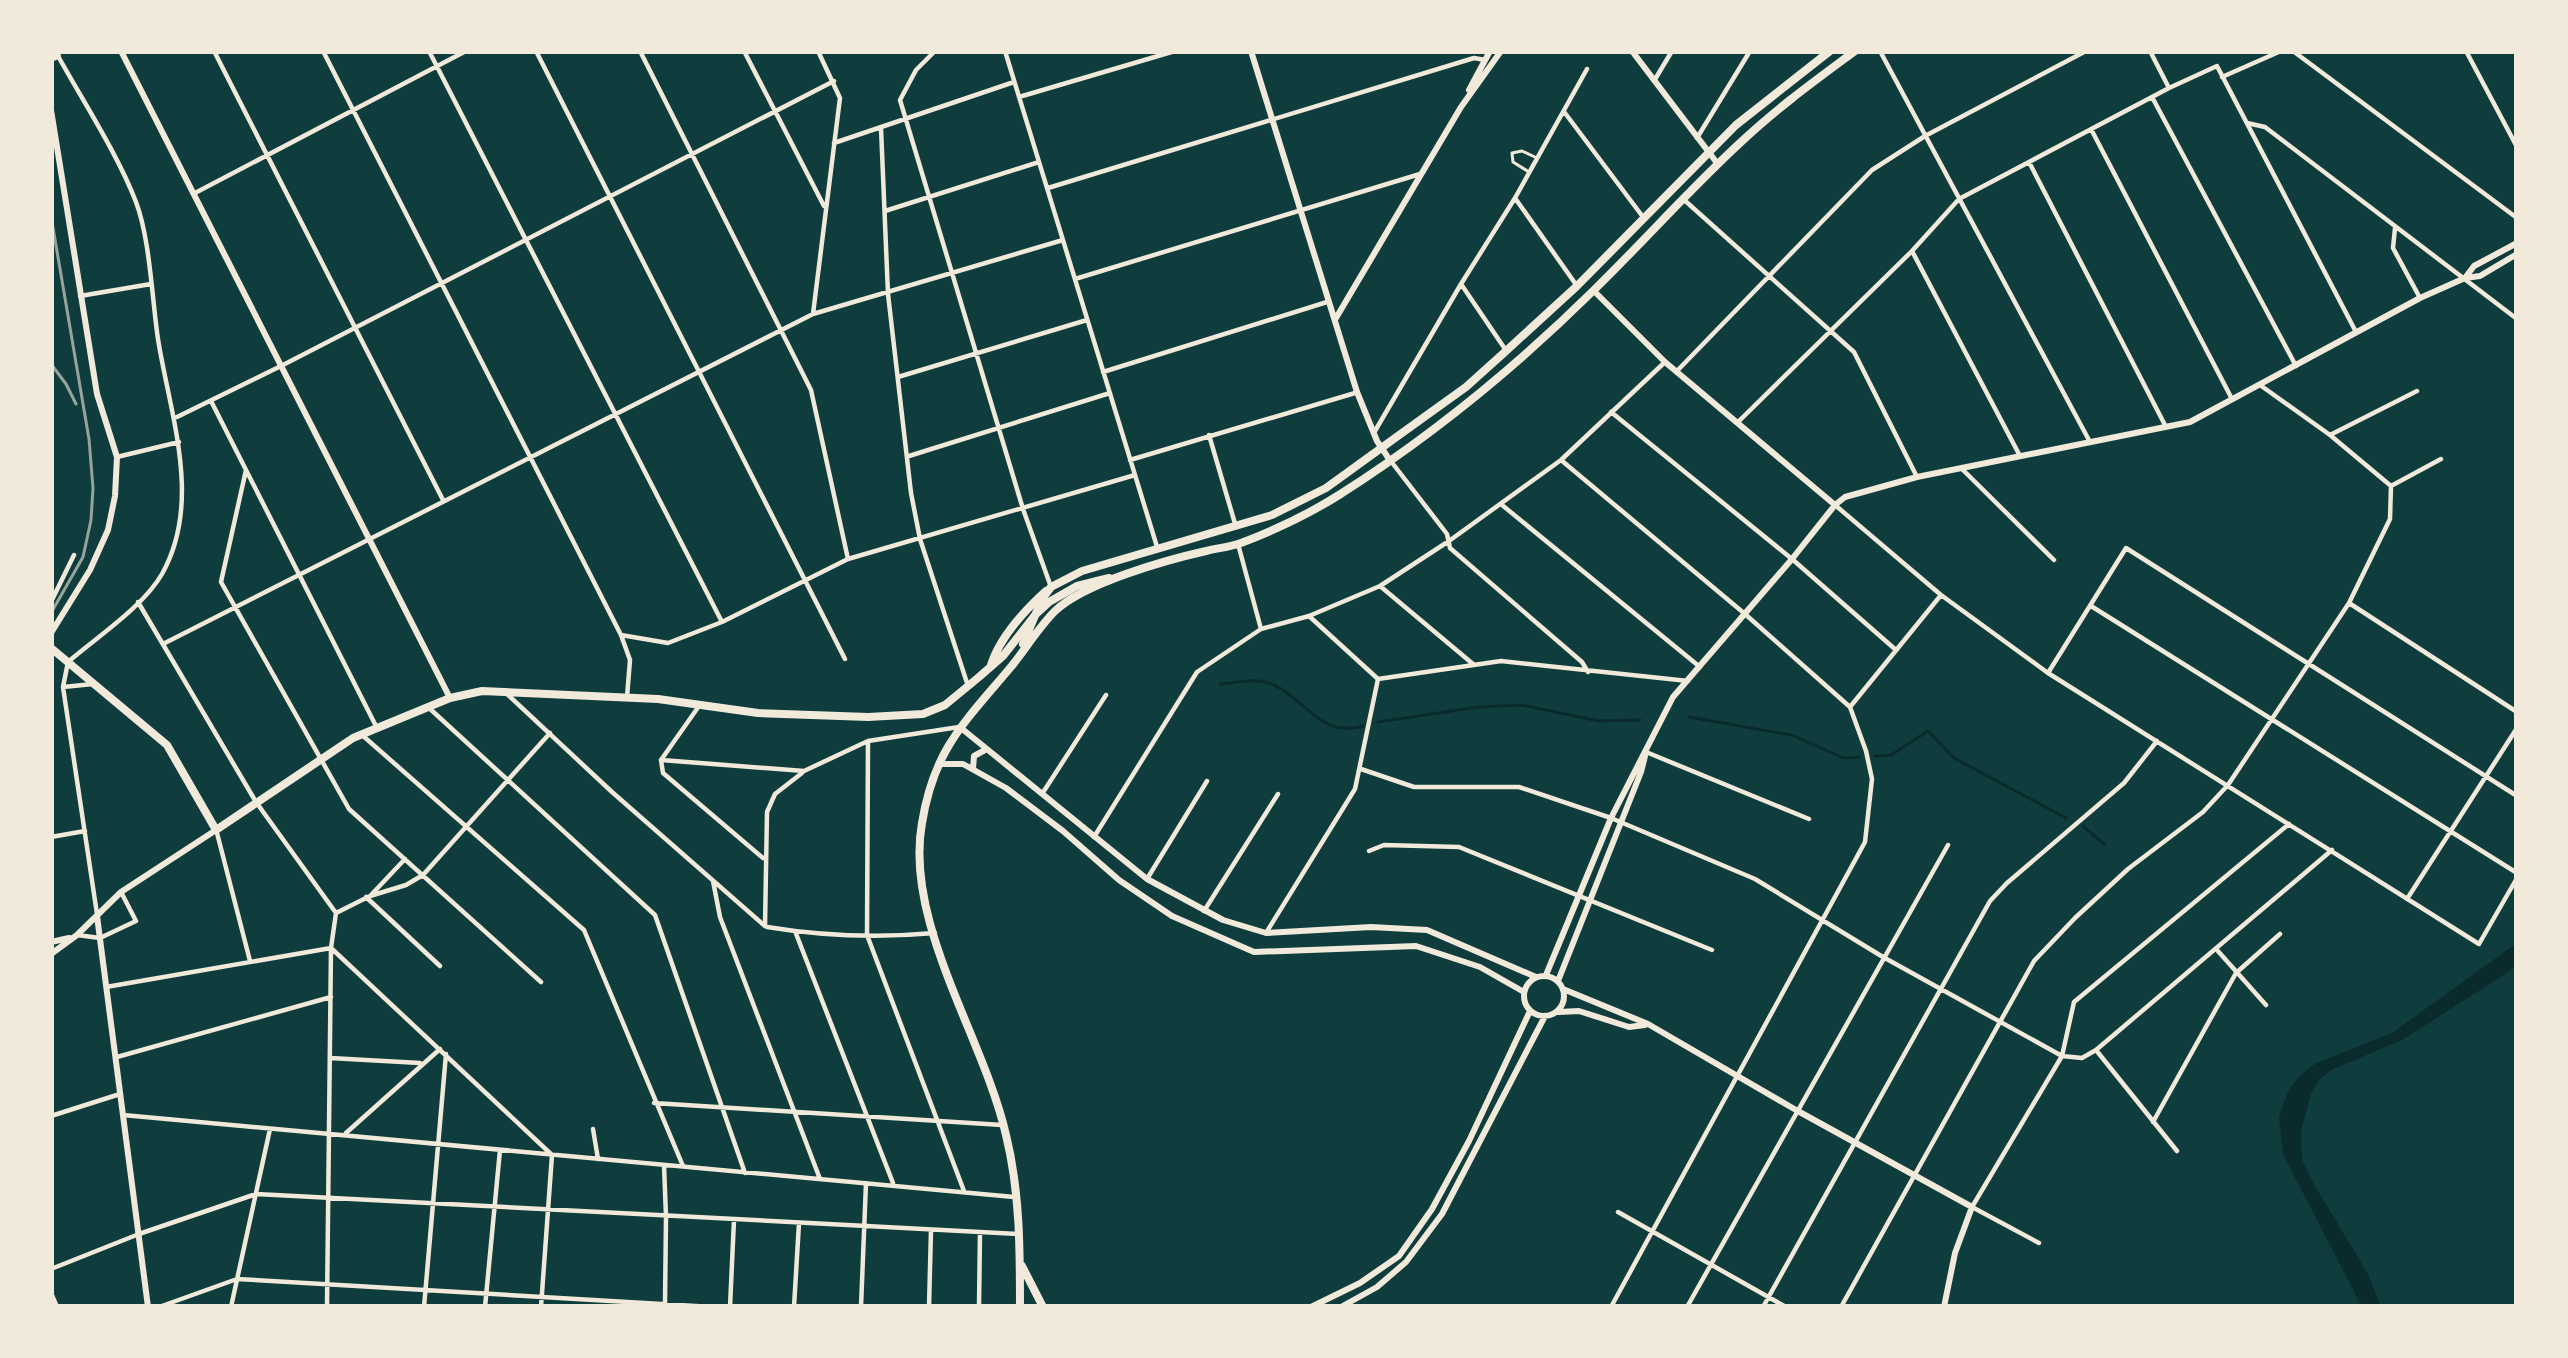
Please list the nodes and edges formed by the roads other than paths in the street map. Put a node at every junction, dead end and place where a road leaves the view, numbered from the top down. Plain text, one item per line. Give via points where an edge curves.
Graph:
1 (121, 51) edge
2 (214, 51) edge
3 (322, 51) edge
4 (428, 51) edge
5 (466, 51) edge
6 (536, 51) edge
7 (640, 51) edge
8 (744, 51) edge
9 (818, 51) edge
10 (934, 51) edge
11 (1005, 51) edge
12 (1175, 51) edge
13 (1251, 51) edge
14 (1490, 51) edge
15 (1501, 51) edge
16 (1632, 51) edge
17 (1672, 51) edge
18 (1750, 51) edge
19 (1830, 51) edge
20 (1855, 51) edge
21 (1880, 51) edge
22 (2086, 51) edge
23 (2150, 51) edge
24 (2281, 51) edge
25 (2294, 51) edge
26 (2466, 51) edge
27 (55, 55) edge
28 (1484, 60) junction
29 (436, 67) junction
30 (1587, 69) dead end
31 (2222, 76) junction
32 (834, 81) junction
33 (1654, 81) junction
34 (1789, 81) junction
35 (1014, 82) junction
36 (2169, 88) junction
37 (1798, 93) junction
38 (1019, 97) junction
39 (2152, 97) junction
40 (1461, 107) junction
41 (51, 110) edge
42 (353, 110) junction
43 (775, 111) junction
44 (1565, 113) junction
45 (907, 119) junction
46 (1273, 120) junction
47 (2248, 123) junction
48 (881, 128) junction
49 (2090, 129) junction
50 (1925, 136) junction
51 (1697, 138) junction
52 (834, 143) junction
53 (2517, 147) edge
54 (1708, 152) junction
55 (692, 154) junction
56 (267, 155) junction
57 (1538, 159) junction
58 (1039, 162) junction
59 (2029, 162) junction
60 (1718, 164) junction
61 (1530, 173) junction
62 (1420, 174) junction
63 (1047, 189) junction
64 (193, 194) junction
65 (610, 196) junction
66 (930, 197) junction
67 (1515, 198) junction
68 (1682, 199) junction
69 (1960, 199) junction
70 (1301, 209) junction
71 (826, 211) junction
72 (885, 211) junction
73 (1643, 218) junction
74 (2517, 218) edge
75 (2396, 228) junction
76 (526, 240) junction
77 (1063, 241) junction
78 (2517, 243) edge
79 (1912, 251) junction
80 (2517, 254) edge
81 (953, 275) junction
82 (1769, 275) junction
83 (2465, 278) junction
84 (1075, 279) junction
85 (151, 284) junction
86 (441, 284) junction
87 (1461, 284) junction
88 (1577, 286) junction
89 (1594, 291) junction
90 (888, 294) junction
91 (80, 296) junction
92 (2420, 298) junction
93 (1330, 301) junction
94 (814, 314) junction
95 (1335, 319) junction
96 (2517, 319) edge
97 (1088, 320) junction
98 (356, 328) junction
99 (1831, 330) junction
100 (781, 331) junction
101 (2357, 334) junction
102 (1506, 351) junction
103 (976, 352) junction
104 (1665, 362) junction
105 (281, 366) junction
106 (2296, 366) junction
107 (699, 372) junction
108 (1103, 372) junction
109 (1676, 372) junction
110 (898, 376) junction
111 (2260, 385) junction
112 (2417, 391) dead end
113 (1358, 392) junction
114 (1110, 393) junction
115 (2232, 399) junction
116 (210, 401) junction
117 (1611, 412) junction
118 (616, 415) junction
119 (176, 418) junction
120 (1737, 423) junction
121 (999, 428) junction
122 (2166, 428) junction
123 (1373, 434) junction
124 (1210, 435) junction
125 (2330, 435) junction
126 (179, 442) junction
127 (2090, 442) junction
128 (1381, 449) junction
129 (2020, 456) junction
130 (116, 457) junction
131 (907, 457) junction
132 (530, 459) junction
133 (1389, 459) junction
134 (2441, 459) dead end
135 (1130, 460) junction
136 (1561, 460) junction
137 (1961, 468) junction
138 (246, 470) junction
139 (1135, 476) junction
140 (1917, 477) junction
141 (2391, 489) junction
142 (256, 491) junction
143 (239, 498) junction
144 (444, 502) junction
145 (1502, 505) junction
146 (1834, 505) junction
147 (1023, 508) junction
148 (1236, 526) junction
149 (369, 539) junction
150 (920, 539) junction
151 (1449, 541) junction
152 (1238, 544) junction
153 (1158, 550) junction
154 (74, 555) dead end
155 (848, 559) junction
156 (1792, 559) junction
157 (2054, 560) dead end
158 (1134, 573) junction
159 (299, 574) junction
160 (804, 579) junction
161 (1380, 586) junction
162 (1049, 589) junction
163 (1941, 595) junction
164 (51, 602) edge
165 (138, 602) junction
166 (2348, 603) junction
167 (2091, 606) junction
168 (235, 607) junction
169 (1036, 614) junction
170 (1745, 614) junction
171 (1309, 616) junction
172 (722, 622) junction
173 (1261, 629) junction
174 (51, 633) edge
175 (621, 635) junction
176 (163, 644) junction
177 (51, 649) edge
178 (1896, 650) junction
179 (845, 659) dead end
180 (68, 662) junction
181 (1015, 662) junction
182 (1474, 664) junction
183 (2309, 665) junction
184 (991, 667) junction
185 (1700, 668) junction
186 (1588, 672) junction
187 (2048, 673) junction
188 (1378, 680) junction
189 (1688, 681) junction
190 (94, 684) junction
191 (968, 686) junction
192 (63, 687) junction
193 (503, 690) junction
194 (1106, 695) dead end
195 (627, 697) junction
196 (450, 698) junction
197 (699, 706) junction
198 (428, 707) junction
199 (1850, 707) junction
200 (2517, 712) edge
201 (2272, 721) junction
202 (960, 727) junction
203 (376, 728) junction
204 (2517, 728) edge
205 (550, 733) junction
206 (362, 735) junction
207 (868, 741) junction
208 (2157, 741) junction
209 (988, 750) junction
210 (1646, 752) junction
211 (320, 760) junction
212 (661, 760) junction
213 (938, 764) junction
214 (974, 769) junction
215 (1361, 769) junction
216 (804, 771) junction
217 (2486, 776) junction
218 (507, 781) junction
219 (1207, 782) dead end
220 (2228, 785) junction
221 (1042, 794) junction
222 (1278, 794) dead end
223 (2517, 796) edge
224 (256, 802) junction
225 (1611, 818) junction
226 (1809, 819) dead end
227 (1620, 822) junction
228 (2289, 824) junction
229 (468, 827) junction
230 (217, 830) junction
231 (85, 831) junction
232 (2451, 831) junction
233 (51, 837) edge
234 (1094, 837) junction
235 (1948, 845) dead end
236 (2332, 850) junction
237 (1369, 851) dead end
238 (405, 859) junction
239 (764, 859) junction
240 (423, 875) junction
241 (2517, 876) edge
242 (1147, 878) junction
243 (713, 881) junction
244 (121, 892) junction
245 (368, 896) junction
246 (1579, 896) junction
247 (2407, 899) junction
248 (1589, 900) junction
249 (1204, 910) junction
250 (336, 913) junction
251 (97, 916) junction
252 (1823, 921) junction
253 (765, 926) junction
254 (795, 932) junction
255 (935, 933) junction
256 (1266, 933) junction
257 (2280, 934) dead end
258 (867, 935) junction
259 (75, 936) junction
260 (100, 938) junction
261 (51, 942) edge
262 (331, 948) junction
263 (1712, 950) dead end
264 (2217, 950) junction
265 (51, 955) edge
266 (1883, 957) junction
267 (250, 961) junction
268 (440, 966) dead end
269 (2236, 973) junction
270 (1546, 975) junction
271 (1536, 977) junction
272 (541, 982) dead end
273 (1561, 985) junction
274 (106, 987) junction
275 (1941, 989) junction
276 (1524, 992) junction
277 (331, 998) junction
278 (2266, 1005) dead end
279 (1530, 1011) junction
280 (1557, 1012) junction
281 (1545, 1016) junction
282 (1999, 1022) junction
283 (1648, 1024) junction
284 (2096, 1050) junction
285 (443, 1052) junction
286 (2062, 1056) junction
287 (116, 1058) junction
288 (330, 1058) junction
289 (424, 1063) junction
290 (1737, 1077) junction
291 (121, 1094) junction
292 (654, 1103) junction
293 (722, 1107) junction
294 (1796, 1110) junction
295 (794, 1112) junction
296 (123, 1115) junction
297 (51, 1116) edge
298 (867, 1116) junction
299 (938, 1121) junction
300 (2152, 1122) junction
301 (1004, 1125) junction
302 (270, 1129) junction
303 (593, 1129) dead end
304 (329, 1134) junction
305 (344, 1135) junction
306 (1855, 1143) junction
307 (438, 1144) junction
308 (500, 1150) junction
309 (2177, 1151) dead end
310 (552, 1155) junction
311 (598, 1159) junction
312 (664, 1165) junction
313 (683, 1167) junction
314 (745, 1172) junction
315 (1914, 1176) junction
316 (820, 1180) junction
317 (866, 1184) junction
318 (894, 1186) junction
319 (965, 1193) junction
320 (256, 1194) junction
321 (1018, 1197) junction
322 (328, 1198) junction
323 (433, 1204) junction
324 (495, 1207) junction
325 (1972, 1207) junction
326 (548, 1210) junction
327 (1618, 1212) dead end
328 (666, 1217) junction
329 (734, 1220) junction
330 (799, 1223) junction
331 (864, 1226) junction
332 (932, 1230) junction
333 (1652, 1231) junction
334 (980, 1232) junction
335 (139, 1234) junction
336 (1020, 1234) junction
337 (2039, 1243) dead end
338 (1020, 1262) junction
339 (1710, 1264) junction
340 (51, 1270) edge
341 (237, 1279) junction
342 (328, 1284) junction
343 (425, 1290) junction
344 (487, 1294) junction
345 (51, 1296) edge
346 (542, 1297) junction
347 (1768, 1297) junction
348 (601, 1304) edge
349 (664, 1306) edge
350 (57, 1307) edge
351 (148, 1307) edge
352 (159, 1307) edge
353 (231, 1307) edge
354 (327, 1307) edge
355 (424, 1307) edge
356 (485, 1307) edge
357 (542, 1307) edge
358 (713, 1307) edge
359 (730, 1307) edge
360 (794, 1307) edge
361 (861, 1307) edge
362 (929, 1307) edge
363 (979, 1307) edge
364 (1020, 1307) edge
365 (1043, 1307) edge
366 (1311, 1307) edge
367 (1341, 1307) edge
368 (1611, 1307) edge
369 (1687, 1307) edge
370 (1763, 1307) edge
371 (1786, 1307) edge
372 (1841, 1307) edge
373 (1944, 1307) edge

1 - 64 street
2 - 56 street
3 - 42 street
4 - 29 street
5 - 29 street
6 - 65 street
7 - 55 street
8 - 43 street
9 - 32 street
10 - 45 street via 900,100
11 - 35 street
12 - 38 street
13 - 46 street
14 - 28 street
15 - 40 street
16 - 33 street
17 - 33 street
18 - 51 street
19 - 34 main road
20 - 37 main road
21 - 50 street
22 - 50 street
23 - 36 street
24 - 31 street
25 - 74 street
26 - 53 street
27 - 85 street via 139,208
28 - 40 street
28 - 46 street
29 - 42 street
29 - 76 street
30 - 44 street
31 - 36 street via 2217,66
31 - 47 street
32 - 43 street
32 - 52 street
33 - 51 street
34 - 37 main road
34 - 54 main road
35 - 38 street
35 - 45 street
36 - 39 street
37 - 60 main road
38 - 58 street
39 - 49 street
39 - 106 street
40 - 62 street
41 - 91 street
42 - 56 street
42 - 86 street
43 - 55 street
43 - 71 street
44 - 57 street
44 - 73 street
45 - 48 street
45 - 66 street
46 - 63 street
46 - 70 street
47 - 75 street via 2265,127
47 - 101 street
48 - 52 street
48 - 72 street
49 - 59 street
49 - 115 street
50 - 69 street
50 - 82 street via 1872,170
51 - 54 street
52 - 71 street
54 - 60 street
54 - 73 main road
55 - 65 street
55 - 100 street
56 - 64 street
56 - 98 street
57 - 61 street
57 - 61 lane via 1512,153
58 - 63 street
58 - 66 street
59 - 69 street
59 - 122 street
60 - 68 main road
61 - 67 street
62 - 70 street
62 - 95 street
63 - 77 street
64 - 105 street
65 - 76 street
65 - 107 street
66 - 72 street
66 - 81 street
67 - 87 street
67 - 88 street
68 - 82 street
68 - 89 main road
69 - 79 street
69 - 127 street
70 - 84 street
70 - 93 street
71 - 94 street
72 - 90 street
73 - 88 main road
75 - 83 street
75 - 92 street via 2393,248
76 - 86 street
76 - 118 street
77 - 81 street
77 - 84 street
78 - 83 street
79 - 99 street
79 - 129 street
80 - 83 street
81 - 90 street
81 - 103 street
82 - 99 street
82 - 109 street
83 - 92 street
83 - 96 street
84 - 97 street
85 - 91 street
85 - 119 street
86 - 98 street
86 - 132 street
87 - 102 street
87 - 123 street
88 - 102 main road
89 - 104 street
89 - 133 main road via 1512,366
90 - 94 street
90 - 110 street
91 - 130 street
92 - 101 street
93 - 95 street
93 - 108 street
94 - 100 street
95 - 113 street
97 - 103 street
97 - 108 street
98 - 105 street
98 - 144 street
99 - 120 street
99 - 140 street via 1854,352
100 - 107 street
100 - 155 street via 811,390
101 - 106 street
102 - 128 main road
103 - 110 street
103 - 121 street
104 - 109 street
104 - 117 street
105 - 116 street
105 - 149 street
106 - 111 street
107 - 118 street
107 - 160 street
108 - 114 street
109 - 120 street
110 - 131 street
111 - 115 street
111 - 125 street
112 - 125 street
113 - 123 street
113 - 124 street
114 - 121 street
114 - 135 street
115 - 122 street
116 - 119 street
116 - 138 street
117 - 136 street
117 - 156 street
118 - 132 street
118 - 172 street
119 - 126 street
120 - 146 street
121 - 131 street
121 - 147 street
122 - 127 street
123 - 128 street
124 - 135 street
124 - 148 street
125 - 141 street
126 - 130 street
126 - 165 street via 174,544
127 - 129 street
128 - 133 street
128 - 148 main road via 1301,502
129 - 137 street
130 - 174 street via 108,530
131 - 150 street
132 - 144 street
132 - 175 street
133 - 151 street
133 - 152 main road via 1308,513
134 - 141 street
135 - 139 street
136 - 145 street
136 - 170 street
137 - 140 street
137 - 157 street
138 - 142 street
138 - 143 street
139 - 147 street
139 - 153 street
140 - 146 street
141 - 166 street via 2390,519
142 - 143 street
142 - 159 street
143 - 168 street via 221,582
144 - 149 street
145 - 151 street
145 - 185 street
146 - 156 street
146 - 163 street
147 - 150 street
147 - 162 street
148 - 153 main road
149 - 159 street
149 - 196 street
150 - 155 street
150 - 191 street
151 - 161 street
151 - 186 street
152 - 158 main road
152 - 173 street
153 - 162 main road
154 - 164 street
155 - 160 street
156 - 170 street
156 - 178 street
158 - 169 main road via 1077,586
158 - 181 main road via 1075,596
159 - 168 street
159 - 203 street
160 - 172 street
160 - 179 street
161 - 171 street
161 - 182 street
162 - 169 main road
162 - 184 main road
163 - 178 street
163 - 187 street
165 - 176 street
165 - 180 street
166 - 183 street
166 - 200 street
167 - 183 street via 2126,548
167 - 187 street
167 - 201 street
168 - 176 street
168 - 211 street
169 - 181 main road
169 - 184 main road
170 - 185 street
170 - 199 street
171 - 173 street
171 - 188 street
172 - 175 street via 668,643
173 - 234 street via 1197,672
175 - 195 street
176 - 224 street
177 - 180 main road
178 - 199 street
180 - 190 main road
180 - 192 street
181 - 202 main road
182 - 186 street
182 - 188 street
183 - 201 street
183 - 217 street
184 - 191 main road
185 - 189 street
186 - 189 street
187 - 208 street
188 - 215 street
189 - 210 street
190 - 192 street
190 - 230 main road via 167,745
191 - 197 main road via 945,705 902,716
192 - 231 street
193 - 195 main road
193 - 196 main road
193 - 205 street
194 - 221 street
195 - 197 main road
196 - 198 main road
197 - 212 street
198 - 203 main road
198 - 218 street
199 - 252 street via 1872,778 1865,842
201 - 220 street
201 - 232 street
202 - 207 street
202 - 209 street
202 - 213 main road
203 - 206 main road
204 - 217 street
205 - 218 street
205 - 243 street
206 - 211 main road
206 - 229 street
207 - 216 street
207 - 258 street
208 - 220 street
208 - 275 street via 2124,783 1990,902
209 - 214 street via 974,756
209 - 221 street
210 - 225 street
210 - 226 street
210 - 227 street
211 - 224 main road
211 - 238 street via 349,809
212 - 216 street
212 - 239 street via 663,772
213 - 214 street
213 - 255 main road via 919,849
214 - 276 street via 1172,916 1255,952 1416,946
215 - 225 street via 1414,787 1519,787
215 - 256 street via 1340,818
216 - 239 street via 775,794
217 - 223 street
217 - 232 street
218 - 229 street
218 - 293 street via 655,915
219 - 242 street
220 - 228 street
220 - 282 street via 2075,918 2034,961
221 - 234 street
222 - 249 street
224 - 230 main road
224 - 250 street
225 - 227 street
225 - 246 street
227 - 248 street
227 - 252 street via 1755,879
228 - 236 street
228 - 286 street via 2074,1002
229 - 240 street
229 - 292 street via 584,930
230 - 244 street
230 - 267 street
231 - 233 street
231 - 251 street
232 - 241 street
232 - 247 street
234 - 242 street
235 - 266 street
236 - 247 street
236 - 264 street
237 - 246 street via 1459,847
238 - 240 street
238 - 245 street
239 - 253 street
240 - 245 street
240 - 272 street
241 - 247 street via 2479,944
242 - 249 street
243 - 253 street
243 - 295 street via 719,917
244 - 251 street
244 - 260 street via 136,921
245 - 250 street
245 - 268 street
246 - 248 street
246 - 270 street
248 - 263 street
248 - 273 street
249 - 256 street
250 - 262 street
251 - 259 street
251 - 260 street
252 - 266 street
252 - 290 street
253 - 254 street
254 - 258 street
254 - 298 street
255 - 258 street
255 - 301 main road
256 - 271 street via 1427,930
257 - 269 street
258 - 299 street
259 - 260 street
259 - 261 street
259 - 265 street
260 - 274 street
262 - 267 street
262 - 277 street
262 - 285 street
264 - 269 street
264 - 284 street
266 - 275 street
266 - 294 street
267 - 274 street
269 - 278 street
269 - 300 street
270 - 271 street
270 - 273 street
271 - 276 street
273 - 280 street
273 - 283 street
274 - 287 street
275 - 282 street
275 - 306 street
276 - 279 street
277 - 287 street
277 - 288 street
279 - 281 street
279 - 366 street via 1432,1209 1399,1256
280 - 281 street
280 - 283 street
281 - 367 street via 1442,1214 1406,1262
282 - 286 street
282 - 315 street
283 - 290 street
284 - 286 street
284 - 300 street
285 - 289 street
285 - 307 street
285 - 310 street
286 - 325 street
287 - 291 street
288 - 289 street
288 - 304 street
289 - 305 street
290 - 294 street
290 - 333 street
291 - 296 street
291 - 297 street
292 - 293 street
292 - 313 street
293 - 295 street
293 - 314 street
294 - 306 street
294 - 339 street
295 - 298 street
295 - 316 street
296 - 302 street
296 - 335 street
298 - 299 street
298 - 318 street
299 - 301 street
299 - 319 street
300 - 309 street
301 - 321 main road
302 - 304 street
302 - 320 street
303 - 311 street
304 - 305 street
304 - 322 street
305 - 307 street
306 - 315 street
306 - 347 street
307 - 308 street
307 - 323 street
308 - 310 street
308 - 324 street
310 - 311 street
310 - 326 street
311 - 312 street
312 - 313 street
312 - 328 street
313 - 314 street
314 - 316 street
315 - 325 street
315 - 372 street
316 - 317 street
317 - 318 street
317 - 331 street
318 - 319 street
319 - 321 street
320 - 322 street
320 - 335 street
320 - 341 street
321 - 336 main road
322 - 323 street
322 - 342 street
323 - 324 street
323 - 343 street
324 - 326 street
324 - 344 street
325 - 337 street
325 - 373 street
326 - 328 street
326 - 346 street
327 - 333 street
328 - 329 street
328 - 349 street
329 - 330 street
329 - 359 street
330 - 331 street
330 - 360 street
331 - 332 street
331 - 361 street
332 - 334 street
332 - 362 street
333 - 339 street
333 - 368 street
334 - 336 street
334 - 363 street
335 - 340 street
335 - 351 street
336 - 338 main road
338 - 364 main road
338 - 365 main road
339 - 347 street
339 - 369 street
341 - 342 street
341 - 352 street
341 - 353 street
342 - 343 street
342 - 354 street
343 - 344 street
343 - 355 street
344 - 346 street
344 - 356 street
345 - 350 street
346 - 348 street
346 - 357 street
347 - 370 street
347 - 371 street
348 - 349 street
349 - 358 street

